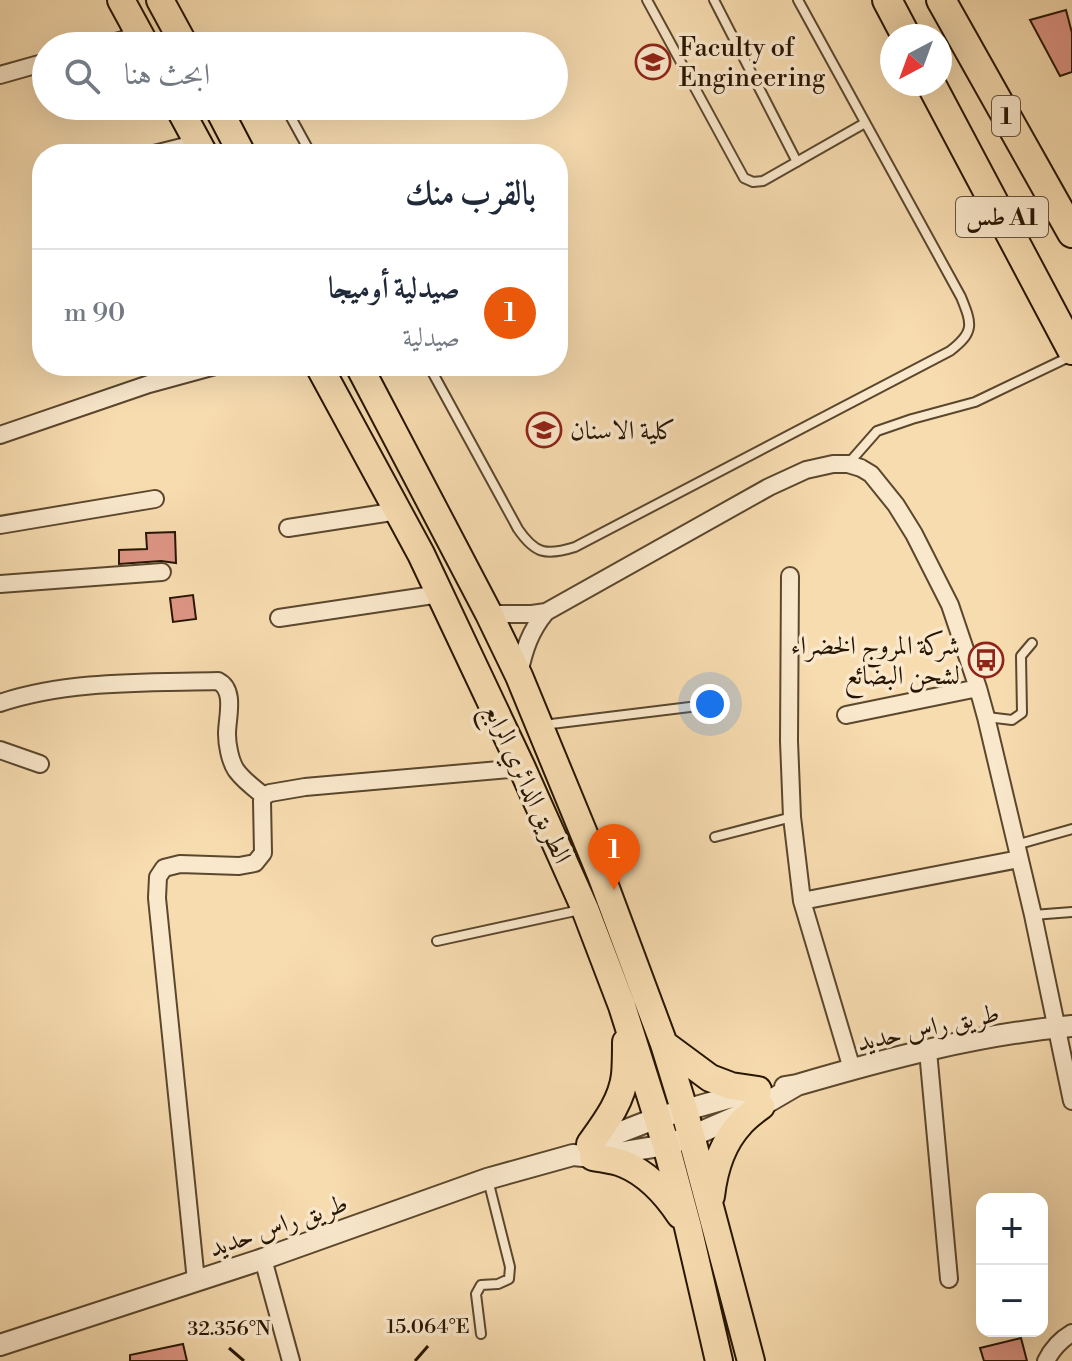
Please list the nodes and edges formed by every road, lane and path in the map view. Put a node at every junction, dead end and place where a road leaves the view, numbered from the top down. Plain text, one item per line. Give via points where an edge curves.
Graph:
1 (121, 0) edge
2 (160, 0) edge
3 (647, 0) edge
4 (714, 0) edge
5 (798, 0) edge
6 (887, 0) edge
7 (941, 0) edge
8 (900, 24) edge
9 (139, 32) edge
10 (177, 32) edge
11 (32, 66) edge
12 (0, 75) edge
13 (937, 96) edge
14 (186, 120) edge
15 (224, 120) edge
16 (292, 120) edge
17 (865, 123) junction
18 (199, 144) edge
19 (237, 144) edge
20 (306, 144) edge
21 (797, 162) junction
22 (1072, 233) edge
23 (1072, 353) edge
24 (178, 376) edge
25 (324, 376) edge
26 (364, 376) edge
27 (434, 376) edge
28 (0, 435) edge
29 (848, 464) junction
30 (155, 499) dead end
31 (398, 511) junction
32 (0, 525) edge
33 (288, 528) dead end
34 (162, 572) dead end
35 (790, 576) dead end
36 (0, 584) edge
37 (440, 594) junction
38 (546, 612) junction
39 (489, 614) junction
40 (279, 618) dead end
41 (1032, 643) dead end
42 (519, 676) junction
43 (978, 688) junction
44 (0, 703) edge
45 (690, 707) dead end
46 (846, 715) dead end
47 (986, 717) junction
48 (538, 725) junction
49 (0, 750) edge
50 (40, 764) dead end
51 (522, 768) junction
52 (264, 796) junction
53 (792, 817) junction
54 (1072, 829) edge
55 (715, 837) dead end
56 (1017, 852) junction
57 (802, 901) junction
58 (585, 909) junction
59 (1072, 912) edge
60 (1033, 915) junction
61 (437, 941) dead end
62 (622, 1006) junction
63 (1065, 1027) edge
64 (664, 1044) junction
65 (928, 1051) junction
66 (852, 1069) junction
67 (759, 1098) junction
68 (1072, 1101) edge
69 (684, 1109) junction
70 (657, 1118) junction
71 (692, 1136) junction
72 (666, 1145) junction
73 (585, 1152) junction
74 (487, 1179) junction
75 (710, 1203) junction
76 (688, 1227) junction
77 (263, 1259) junction
78 (949, 1279) dead end
79 (196, 1281) junction
80 (1072, 1333) edge
81 (481, 1334) dead end
82 (0, 1345) edge
83 (291, 1361) edge
84 (719, 1361) edge
85 (751, 1361) edge
86 (1046, 1361) edge

1 - 9 main road
2 - 10 main road
3 - 21 lane via 744,178 763,181
4 - 21 lane
5 - 17 lane
6 - 8 highway
7 - 22 highway, 1
11 - 12 street
13 - 23 highway, طس A1
14 - 18 main road
15 - 19 main road
16 - 20 lane
17 - 21 lane
17 - 27 lane via 967,311 968,334 950,351 575,547 547,551 528,543 518,529
23 - 29 lane via 975,402 877,431
24 - 28 street
25 - 31 main road, الطريق الدائري الرابع
26 - 39 main road
29 - 38 street via 806,470 769,487
29 - 43 street via 871,474 914,534 950,605
30 - 32 street
31 - 33 street
31 - 37 main road, الطريق الدائري الرابع
34 - 36 street
35 - 53 street
37 - 40 street
37 - 51 main road, الطريق الدائري الرابع
38 - 39 street
38 - 42 street via 528,640
39 - 42 main road
41 - 47 lane via 1021,656 1022,713 1012,720
42 - 48 main road
43 - 46 street
43 - 47 street
44 - 52 street via 86,687 218,681 228,691 227,737 236,771
45 - 48 lane
47 - 56 street
48 - 64 main road
49 - 50 street
51 - 52 street via 305,787
51 - 58 main road, الطريق الدائري الرابع
52 - 79 street via 263,853 255,863 180,864 164,868 158,877
53 - 55 lane
53 - 57 street
54 - 56 lane
56 - 57 street
56 - 60 street
57 - 66 street
58 - 61 lane
58 - 62 main road, الطريق الدائري الرابع
59 - 60 lane
60 - 63 street
62 - 70 main road, الطريق الدائري الرابع
62 - 73 main road via 626,1041 621,1093
63 - 65 street, طريق راس حديد
63 - 68 street
64 - 67 main road via 710,1078
64 - 69 main road
65 - 66 street, طريق راس حديد
65 - 78 street
66 - 67 street, طريق راس حديد
67 - 69 street, طريق راس حديد
67 - 71 street, طريق راس حديد
67 - 75 main road via 719,1161
69 - 70 street, طريق راس حديد
69 - 71 main road
70 - 72 main road, الطريق الدائري الرابع
70 - 73 street, طريق راس حديد
71 - 72 street, طريق راس حديد
71 - 75 main road
72 - 73 street, طريق راس حديد
72 - 76 main road, الطريق الدائري الرابع
73 - 74 street, طريق راس حديد
73 - 76 main road via 639,1172 660,1189
74 - 77 street, طريق راس حديد
74 - 81 lane via 510,1267 509,1279 481,1285 476,1294
75 - 85 main road
76 - 84 main road, الطريق الدائري الرابع
77 - 79 street, طريق راس حديد
77 - 83 street
79 - 82 street, طريق راس حديد
80 - 86 street

